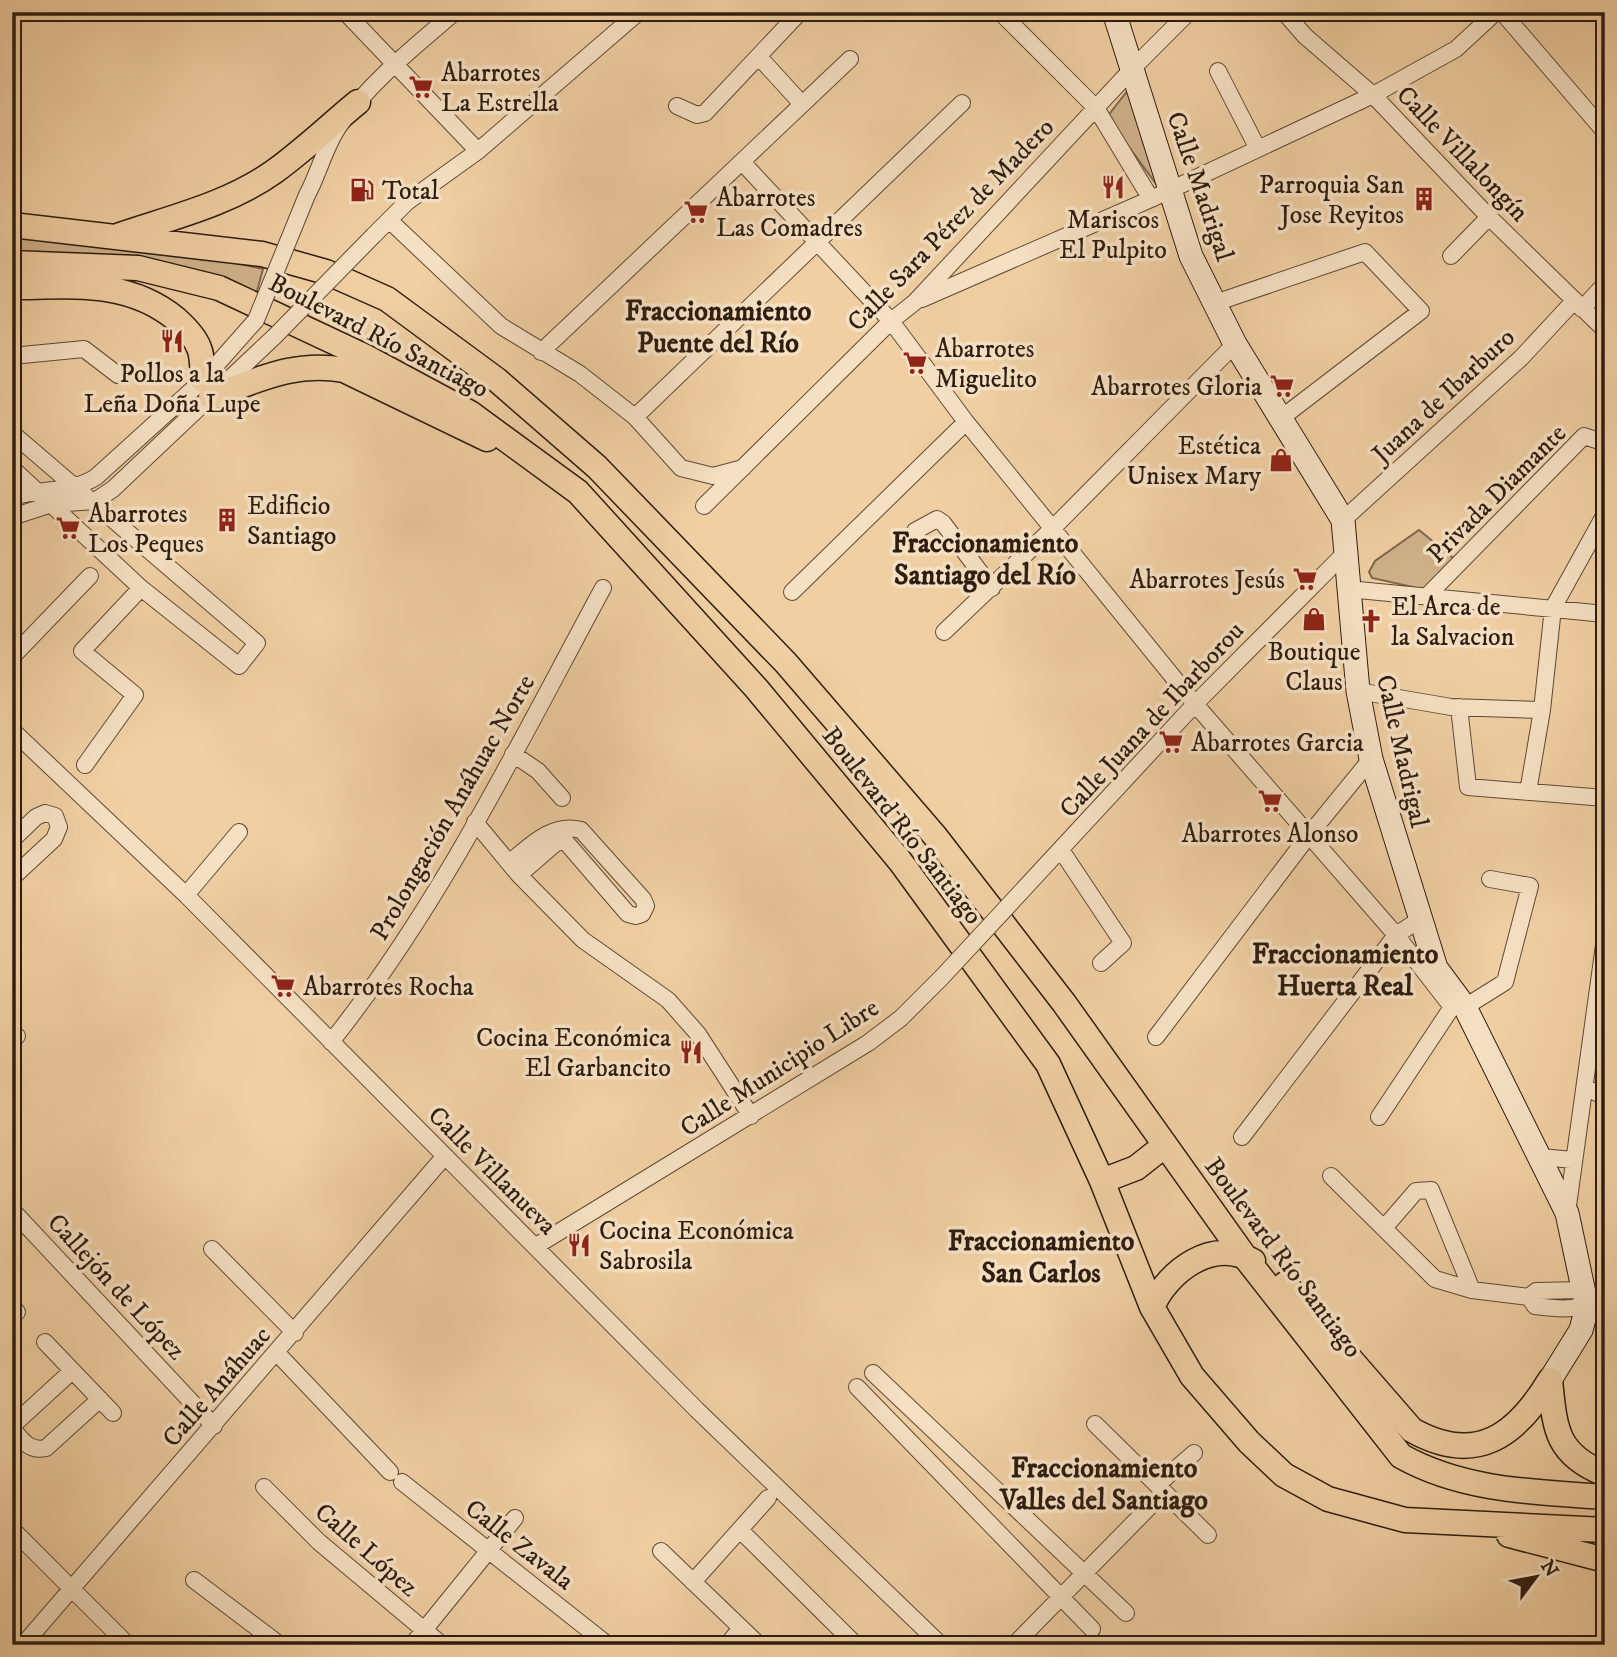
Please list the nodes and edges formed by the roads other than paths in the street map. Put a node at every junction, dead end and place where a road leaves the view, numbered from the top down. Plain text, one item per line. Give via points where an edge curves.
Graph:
1 (345, 12) edge
2 (455, 12) edge
3 (639, 12) edge
4 (800, 12) edge
5 (1000, 12) edge
6 (1114, 12) edge
7 (1189, 12) edge
8 (1284, 12) edge
9 (1496, 12) edge
10 (1502, 12) edge
11 (759, 57) junction
12 (850, 59) dead end
13 (394, 65) junction
14 (1133, 68) junction
15 (1218, 72) dead end
16 (1373, 95) junction
17 (358, 102) junction
18 (962, 103) dead end
19 (802, 104) junction
20 (677, 106) dead end
21 (1096, 108) junction
22 (1605, 132) edge
23 (1258, 149) junction
24 (478, 151) junction
25 (741, 162) junction
26 (1161, 194) junction
27 (1489, 218) junction
28 (389, 220) junction
29 (12, 225) edge
30 (112, 237) junction
31 (816, 241) junction
32 (1451, 256) dead end
33 (12, 263) edge
34 (1605, 284) edge
35 (12, 287) edge
36 (915, 302) junction
37 (1215, 303) junction
38 (1578, 305) junction
39 (891, 321) junction
40 (1605, 330) edge
41 (1236, 344) junction
42 (541, 352) junction
43 (12, 356) edge
44 (118, 375) dead end
45 (207, 389) junction
46 (635, 417) junction
47 (1280, 419) junction
48 (967, 422) junction
49 (12, 433) edge
50 (1605, 443) edge
51 (533, 459) junction
52 (745, 467) junction
53 (12, 468) edge
54 (79, 487) junction
55 (38, 489) junction
56 (12, 497) edge
57 (95, 501) junction
58 (52, 504) junction
59 (704, 506) dead end
60 (1605, 514) edge
61 (12, 517) edge
62 (1343, 520) junction
63 (1053, 528) junction
64 (915, 531) dead end
65 (1347, 551) junction
66 (90, 576) dead end
67 (141, 588) junction
68 (603, 588) dead end
69 (992, 588) junction
70 (1348, 589) junction
71 (792, 592) dead end
72 (1427, 596) junction
73 (1553, 608) junction
74 (1605, 614) edge
75 (944, 632) dead end
76 (12, 657) edge
77 (1358, 691) junction
78 (1195, 704) junction
79 (1459, 707) junction
80 (1542, 710) junction
81 (12, 730) edge
82 (513, 754) junction
83 (1371, 759) junction
84 (85, 765) dead end
85 (1528, 792) junction
86 (562, 798) dead end
87 (1605, 798) edge
88 (475, 822) junction
89 (239, 832) dead end
90 (566, 833) junction
91 (1309, 835) junction
92 (12, 840) edge
93 (1061, 850) junction
94 (514, 869) junction
95 (12, 878) edge
96 (1490, 879) dead end
97 (1020, 892) joint
98 (186, 895) junction
99 (1419, 919) junction
100 (1395, 935) junction
101 (1605, 938) edge
102 (1101, 963) dead end
103 (1459, 1007) junction
104 (1156, 1037) dead end
105 (331, 1042) junction
106 (1585, 1087) junction
107 (1605, 1097) edge
108 (751, 1116) junction
109 (1379, 1117) dead end
110 (1242, 1137) dead end
111 (1164, 1146) junction
112 (444, 1157) junction
113 (1540, 1157) junction
114 (1574, 1160) junction
115 (1331, 1175) dead end
116 (1102, 1181) junction
117 (12, 1210) edge
118 (1567, 1213) junction
119 (1384, 1228) junction
120 (536, 1247) junction
121 (212, 1249) dead end
122 (1245, 1257) junction
123 (1472, 1290) junction
124 (1592, 1297) edge
125 (1152, 1307) junction
126 (295, 1333) junction
127 (45, 1342) dead end
128 (277, 1353) junction
129 (72, 1371) junction
130 (873, 1373) dead end
131 (1550, 1380) junction
132 (857, 1387) dead end
133 (100, 1399) junction
134 (113, 1413) dead end
135 (1094, 1423) dead end
136 (214, 1426) junction
137 (12, 1427) edge
138 (1194, 1453) dead end
139 (965, 1461) junction
140 (1605, 1474) edge
141 (946, 1480) junction
142 (264, 1488) dead end
143 (1161, 1488) junction
144 (1605, 1497) edge
145 (768, 1498) dead end
146 (515, 1518) dead end
147 (1481, 1526) junction
148 (12, 1529) edge
149 (740, 1530) junction
150 (1605, 1530) edge
151 (1208, 1535) dead end
152 (489, 1549) junction
153 (661, 1551) dead end
154 (1605, 1560) edge
155 (1084, 1573) junction
156 (194, 1580) dead end
157 (693, 1582) junction
158 (70, 1587) junction
159 (1060, 1597) junction
160 (1126, 1613) dead end
161 (741, 1628) junction
162 (1092, 1629) dead end
163 (423, 1630) junction
164 (121, 1642) edge
165 (23, 1645) edge
166 (280, 1645) edge
167 (412, 1645) edge
168 (442, 1645) edge
169 (608, 1645) edge
170 (727, 1645) edge
171 (759, 1645) edge
172 (856, 1645) edge
173 (940, 1645) edge
174 (1014, 1645) edge

1 - 13 street
2 - 13 street
3 - 24 street
4 - 11 street
5 - 21 street
6 - 14 street, Calle Madrigal
7 - 14 street, Calle Sara Pérez de Madero
8 - 16 street, Calle Villalongín
9 - 16 street via 1456,49
10 - 22 street
11 - 19 street
11 - 20 street via 705,113 697,116
12 - 19 street
13 - 17 street
13 - 24 street
14 - 21 street, Calle Sara Pérez de Madero
14 - 26 street, Calle Madrigal
15 - 23 street
16 - 23 street
16 - 27 street, Calle Villalongín
17 - 30 main road via 274,172 244,190
17 - 45 street, bridge via 337,128 256,320
18 - 31 street
19 - 25 street
21 - 26 street
21 - 36 street, Calle Sara Pérez de Madero
23 - 26 street
24 - 28 street
25 - 31 street
25 - 42 street
26 - 36 street
26 - 37 street, Calle Madrigal
27 - 32 street
27 - 38 street, Calle Villalongín
28 - 42 street via 501,326
28 - 45 street, bridge via 275,336
29 - 30 main road, Boulevard Río Santiago
30 - 111 main road, Boulevard Río Santiago via 262,254 326,272 387,299 507,389 597,467 786,663 935,836 1065,1003
31 - 39 street
31 - 46 street
33 - 51 main road, Boulevard Río Santiago via 138,268 219,288 458,406
34 - 38 street, Juana de Ibarburo
35 - 45 main road via 126,290 141,296 186,327 200,349
36 - 39 street, Calle Sara Pérez de Madero
37 - 41 street, Calle Madrigal
37 - 47 street via 1365,252 1421,311
38 - 40 street, Calle Villalongín
38 - 62 street, Juana de Ibarburo
39 - 48 street
39 - 52 street, Calle Sara Pérez de Madero
41 - 47 street, Calle Madrigal
41 - 63 street
42 - 46 street via 580,374
43 - 44 street via 84,349
45 - 51 main road via 296,367 344,370
45 - 54 street
45 - 57 street via 113,489
46 - 52 street via 681,468 713,476
47 - 62 street, Calle Madrigal
48 - 63 street
48 - 71 street
49 - 54 street
50 - 72 street, Privada Diamante via 1584,436
51 - 116 main road, Boulevard Río Santiago via 587,502 756,688 900,861 1048,1064
52 - 59 street
53 - 55 street
54 - 55 street
54 - 57 street
55 - 56 street
55 - 58 street
57 - 58 street
57 - 67 street via 257,643 239,666
58 - 61 street
58 - 67 street
60 - 73 street
62 - 65 street, Calle Madrigal
63 - 69 street
63 - 78 street
64 - 69 street via 931,520 943,523
65 - 70 street, Calle Madrigal
65 - 78 street, Calle Juana de Ibarborou
66 - 76 street
67 - 84 street via 82,651 135,695
68 - 82 street, Prolongación Anáhuac Norte
69 - 75 street
70 - 72 street
70 - 77 street, Calle Madrigal
72 - 73 street
73 - 74 street
73 - 80 street
77 - 79 street
77 - 83 street, Calle Madrigal
78 - 91 street
78 - 93 street, Calle Juana de Ibarborou
79 - 80 street
79 - 85 street via 1468,787
80 - 85 street
81 - 98 street, Calle Villanueva
82 - 86 street
82 - 88 street, Prolongación Anáhuac Norte
83 - 91 street
83 - 99 street, Calle Madrigal
85 - 87 street
88 - 94 street
88 - 105 street, Prolongación Anáhuac Norte via 385,971
89 - 98 street
90 - 90 street via 628,914 642,914 643,899 581,830
90 - 94 street via 549,832
91 - 100 street
91 - 104 street
92 - 95 street via 45,813 55,816 60,827 54,839
93 - 97 street, Calle Juana de Ibarborou
93 - 102 street via 1123,943
94 - 108 street via 583,940 668,1000 698,1034
96 - 103 street via 1530,886 1505,982
97 - 108 street, Calle Municipio Libre, bridge via 901,1018 868,1044
98 - 105 street, Calle Villanueva
99 - 100 street
99 - 103 street, Calle Madrigal via 1436,968
100 - 103 street
100 - 110 street
101 - 106 street
103 - 109 street
103 - 113 street, Calle Madrigal
105 - 112 street, Calle Villanueva
106 - 107 street
106 - 114 street
108 - 120 street, Calle Municipio Libre
111 - 116 main road via 1136,1168
111 - 122 main road, Boulevard Río Santiago
112 - 120 street, Calle Villanueva
112 - 126 street, Calle Anáhuac
113 - 114 street
113 - 118 street, Calle Madrigal
114 - 118 street
115 - 119 street
116 - 125 main road, Boulevard Río Santiago
117 - 136 street, Callejón de López
118 - 124 street, Calle Madrigal
119 - 123 street via 1435,1279
119 - 123 street via 1416,1191 1431,1190
120 - 173 street, Calle Villanueva
121 - 126 street
122 - 125 main road via 1216,1254 1194,1261 1176,1272
122 - 131 main road via 1280,1278 1412,1430 1435,1443 1473,1446 1490,1442 1531,1410
122 - 144 main road, Boulevard Río Santiago via 1401,1456 1431,1473 1465,1483
123 - 124 street via 1529,1297 1536,1291
124 - 131 street via 1581,1330
125 - 147 main road, Boulevard Río Santiago via 1192,1376 1284,1475 1328,1499 1405,1520
126 - 128 street, Calle Anáhuac
127 - 129 street
128 - 136 street, Calle Anáhuac
128 - 152 street, Calle Zavala via 396,1477
129 - 133 street
129 - 137 street
130 - 139 street
131 - 140 main road via 1554,1423 1562,1444 1588,1467
132 - 141 street
133 - 134 street
133 - 137 street via 46,1448 28,1446
135 - 143 street
136 - 158 street, Calle Anáhuac
138 - 143 street
139 - 141 street
139 - 155 street
141 - 159 street
142 - 163 street, Calle López via 319,1542
143 - 151 street
143 - 155 street
145 - 149 street
146 - 152 street
147 - 150 main road, Boulevard Río Santiago
147 - 154 main road
148 - 158 street
149 - 157 street
149 - 172 street
152 - 163 street
152 - 169 street, Calle Zavala
153 - 157 street
155 - 159 street
155 - 160 street
156 - 166 street
157 - 161 street
158 - 164 street
158 - 165 street, Calle Anáhuac
159 - 162 street
159 - 174 street
161 - 170 street
161 - 171 street
163 - 167 street
163 - 168 street, Calle López

